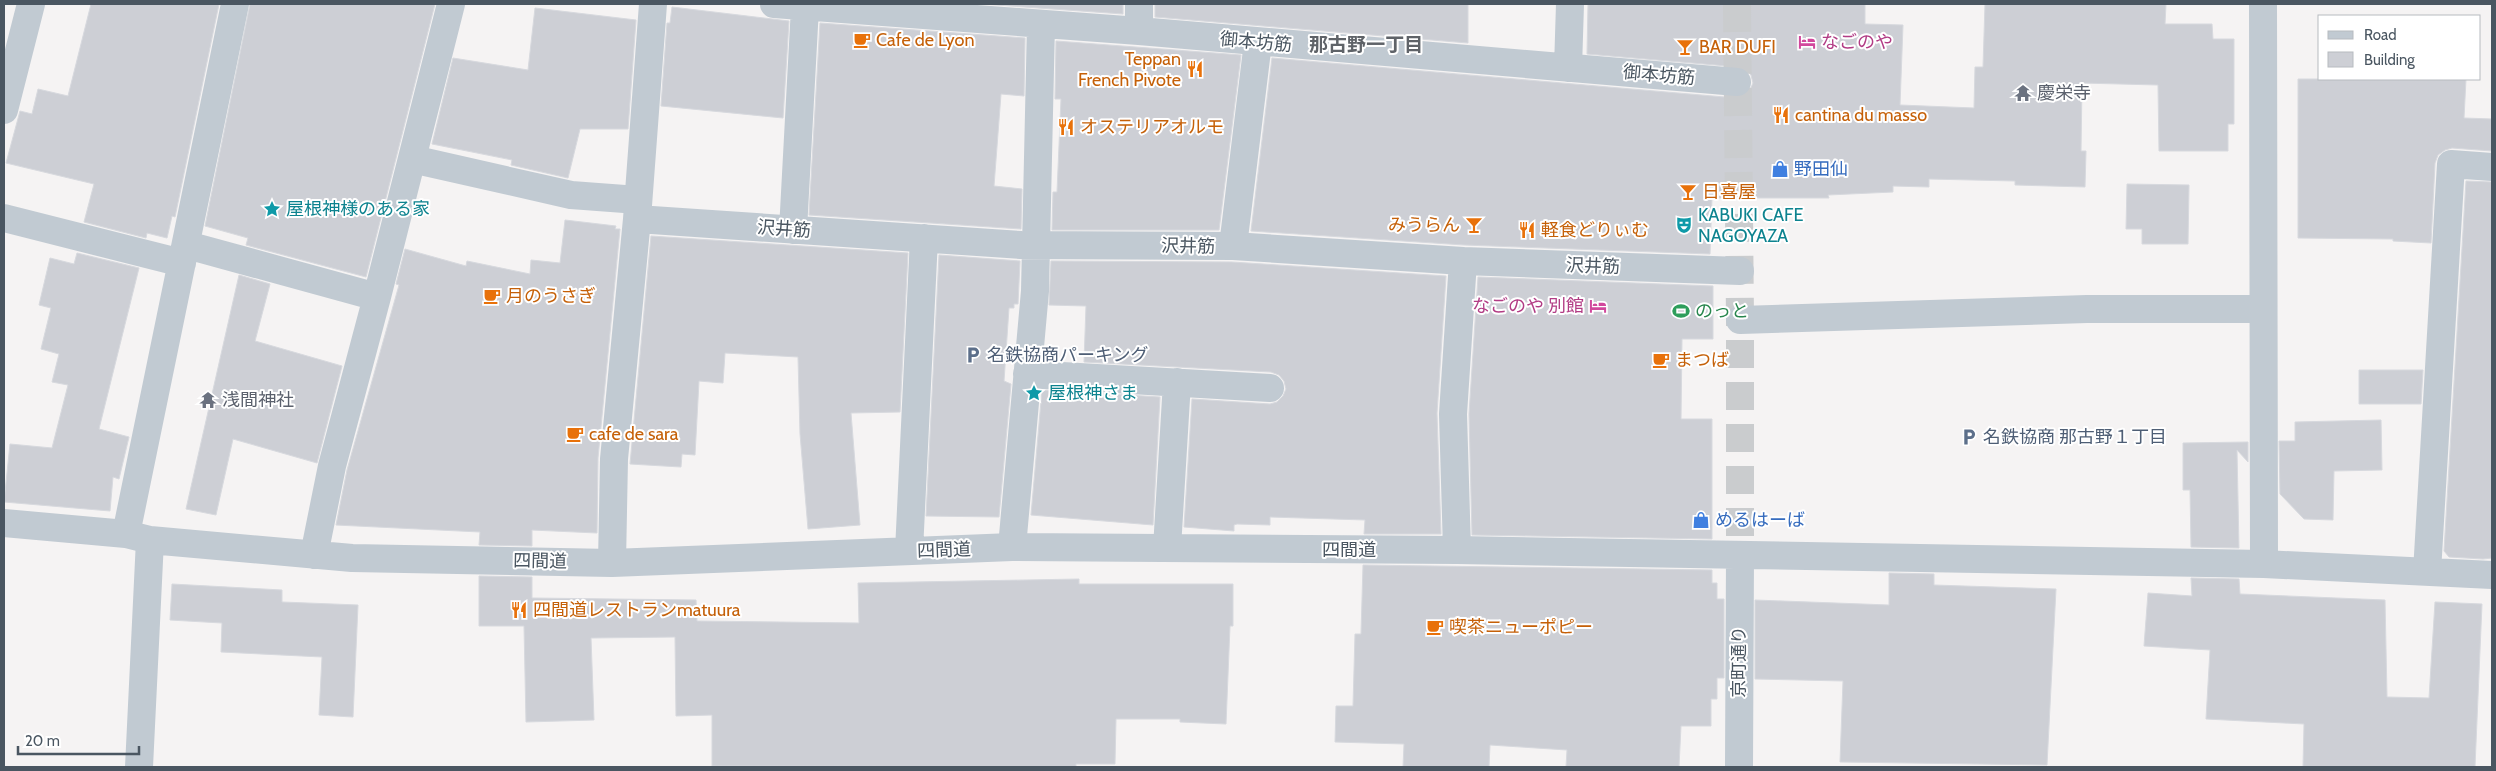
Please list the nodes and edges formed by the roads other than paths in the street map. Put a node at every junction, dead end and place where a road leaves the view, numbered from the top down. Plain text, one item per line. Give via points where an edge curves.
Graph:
1 (31, 4) edge
2 (235, 4) edge
3 (452, 4) edge
4 (653, 4) edge
5 (774, 4) edge
6 (1139, 4) edge
7 (1570, 4) edge
8 (2263, 4) edge
9 (804, 7) junction
10 (1041, 24) junction
11 (1139, 30) junction
12 (1258, 42) junction
13 (1568, 68) junction
14 (1737, 82) dead end
15 (4, 110) edge
16 (412, 159) junction
17 (2492, 167) edge
18 (637, 209) junction
19 (4, 218) edge
20 (793, 230) junction
21 (924, 238) junction
22 (1036, 244) junction
23 (1233, 246) junction
24 (184, 254) junction
25 (1463, 261) junction
26 (1740, 271) dead end
27 (377, 297) junction
28 (2262, 309) junction
29 (1740, 320) dead end
30 (1026, 374) junction
31 (1177, 382) junction
32 (1270, 388) dead end
33 (4, 523) edge
34 (138, 537) junction
35 (1012, 547) junction
36 (1167, 548) junction
37 (1457, 550) junction
38 (909, 551) junction
39 (314, 555) junction
40 (1740, 556) junction
41 (612, 563) junction
42 (2264, 564) junction
43 (2427, 572) junction
44 (2492, 575) edge
45 (139, 767) edge
46 (1739, 767) edge

1 - 15 street
2 - 24 street
3 - 16 street
4 - 18 street
5 - 9 street, 御本坊筋
6 - 11 street
7 - 13 street
8 - 28 street
9 - 10 street, 御本坊筋
9 - 20 street
10 - 11 street, 御本坊筋
10 - 22 street
11 - 12 street, 御本坊筋
12 - 13 street, 御本坊筋
12 - 23 street
13 - 14 street, 御本坊筋
16 - 18 street, 沢井筋
16 - 27 street
17 - 43 street via 2451,164
18 - 20 street, 沢井筋
18 - 41 street via 614,459
19 - 24 street
20 - 21 street, 沢井筋
21 - 22 street, 沢井筋
21 - 38 street
22 - 23 street, 沢井筋
22 - 30 street via 1035,291
23 - 25 street, 沢井筋
24 - 27 street
24 - 34 street
25 - 26 street, 沢井筋
25 - 37 street via 1452,414
27 - 39 street via 332,466
28 - 29 street via 2087,309
28 - 42 street
30 - 31 street
30 - 35 street
31 - 32 street
31 - 36 street
33 - 34 street, 四間道
34 - 39 street, 四間道
34 - 45 street
35 - 36 street, 四間道
35 - 38 street, 四間道
36 - 37 street, 四間道
37 - 40 street, 四間道
38 - 41 street, 四間道
39 - 41 street, 四間道
40 - 42 street, 四間道
40 - 46 street, 京町通り
42 - 43 street, 四間道
43 - 44 street, 四間道

